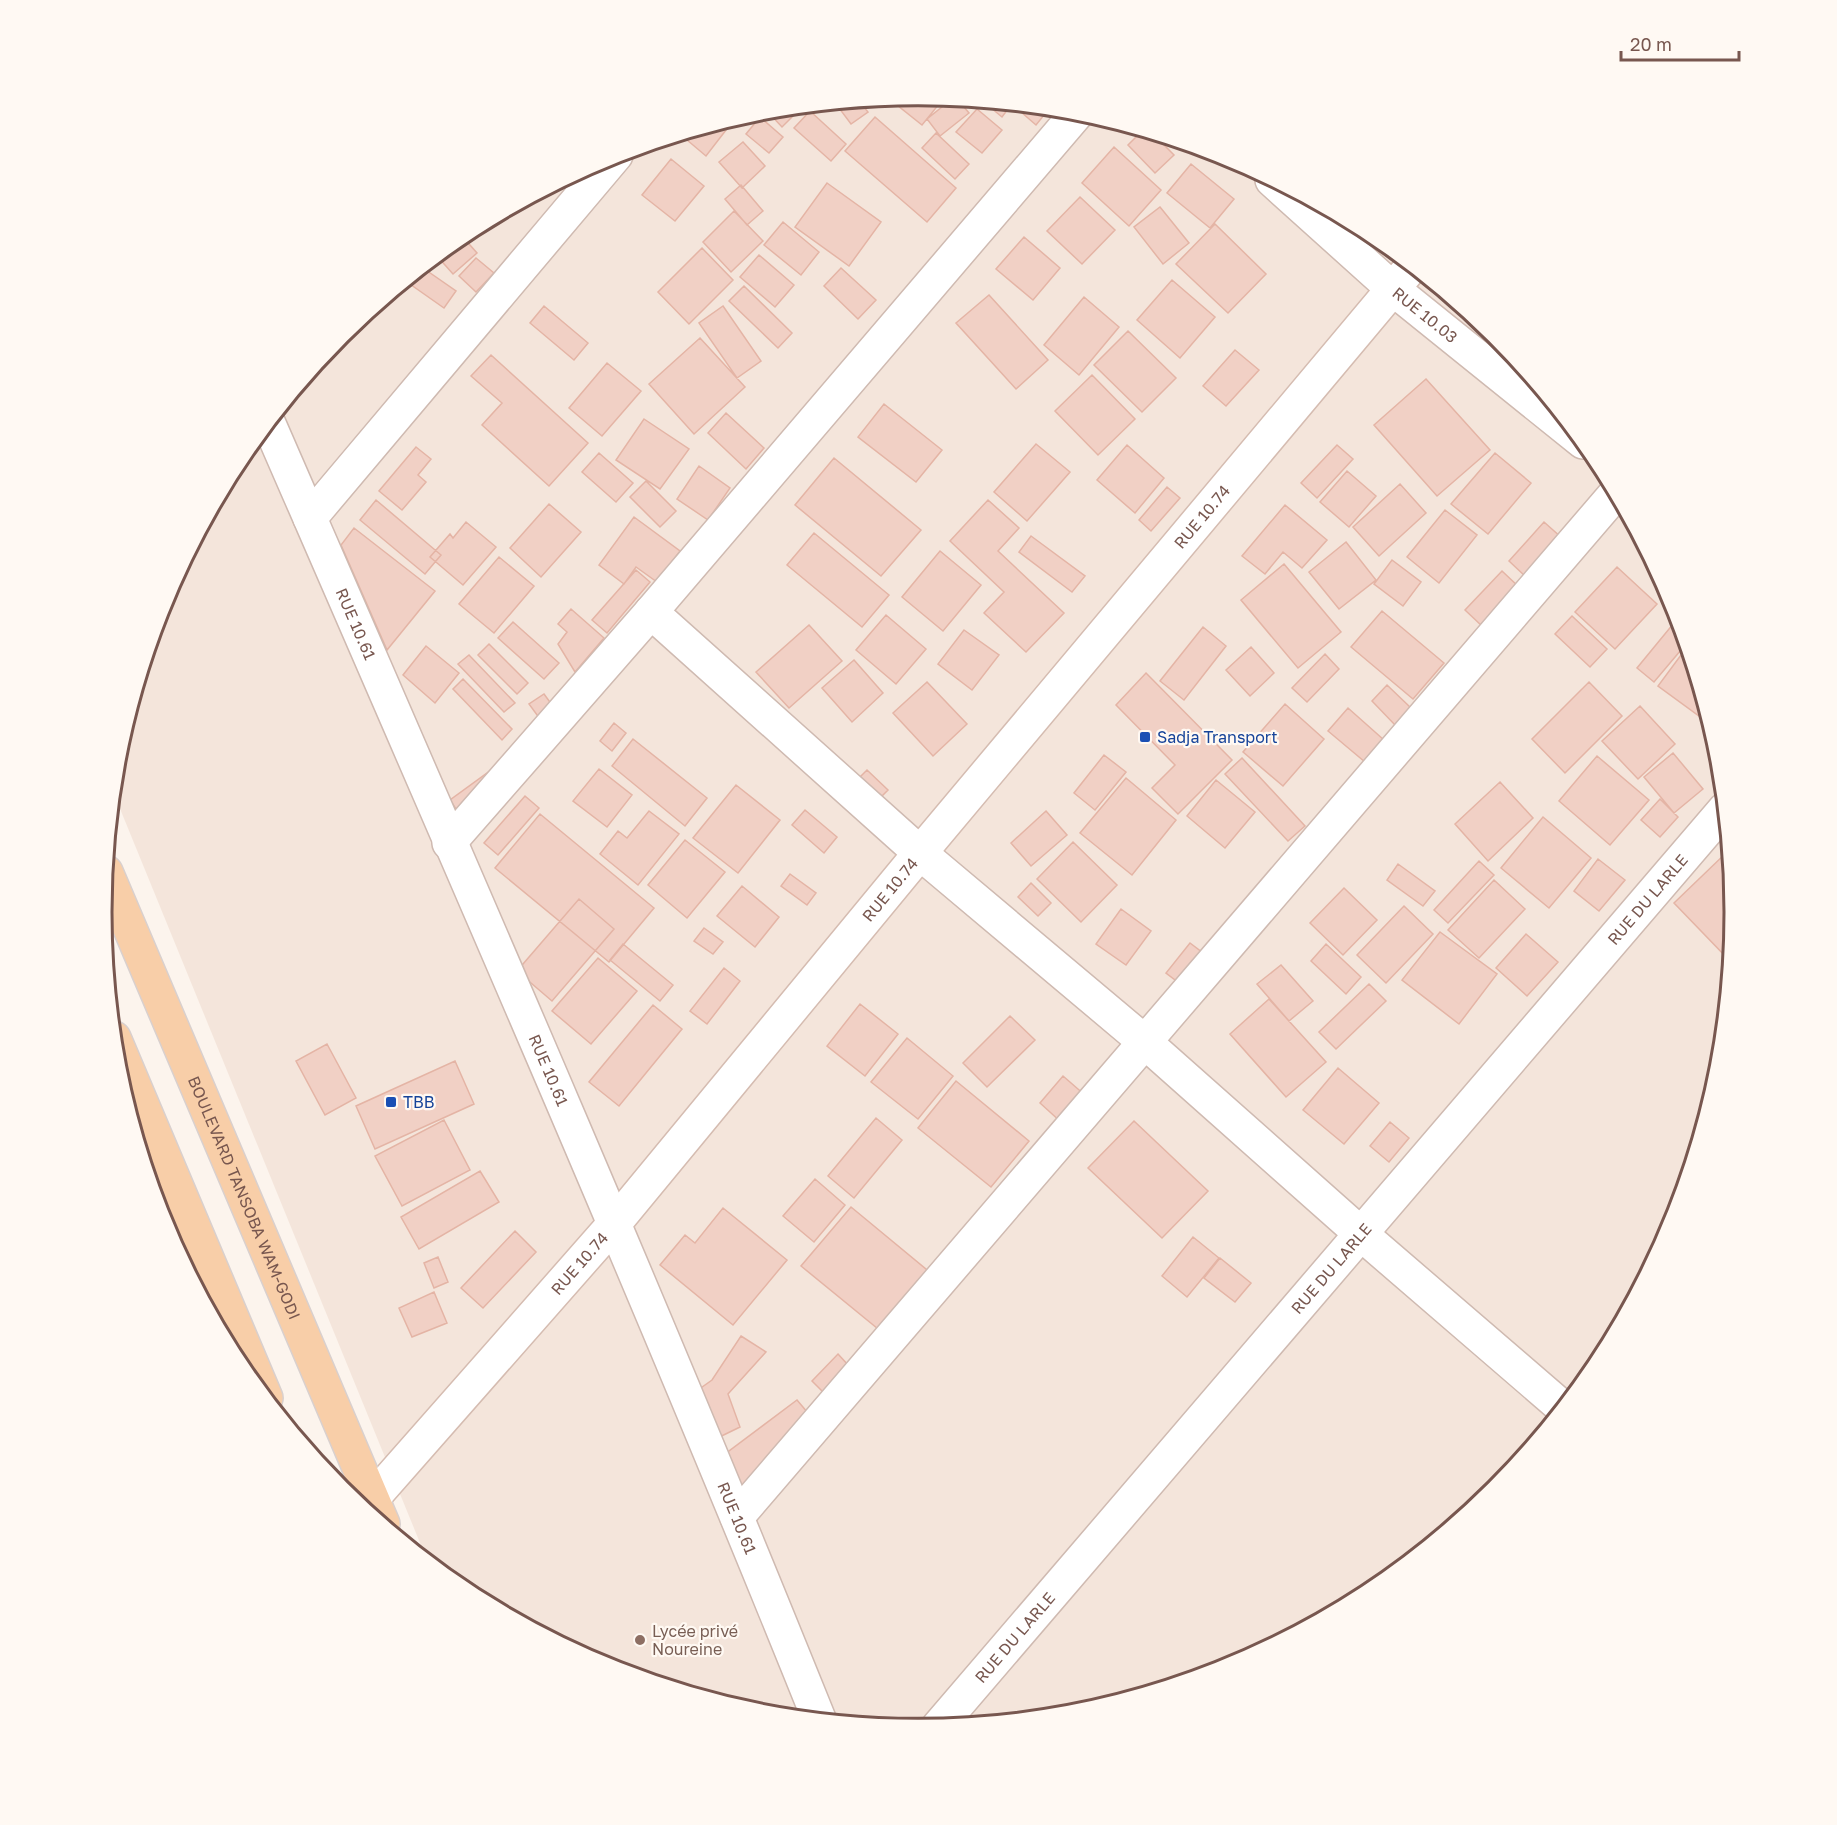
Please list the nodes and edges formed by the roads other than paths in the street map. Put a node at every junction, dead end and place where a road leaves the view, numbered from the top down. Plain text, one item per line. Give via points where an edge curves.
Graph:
1 (1070, 121) edge
2 (602, 172) edge
3 (1308, 207) edge
4 (1402, 277) edge
5 (1549, 411) edge
6 (272, 432) edge
7 (1610, 499) edge
8 (310, 518) junction
9 (651, 612) junction
10 (1719, 816) edge
11 (449, 843) junction
12 (920, 853) junction
13 (113, 888) edge
14 (1146, 1043) junction
15 (129, 1073) edge
16 (614, 1224) junction
17 (1360, 1233) junction
18 (253, 1367) edge
19 (1558, 1403) edge
20 (369, 1501) edge
21 (375, 1507) edge
22 (738, 1517) junction
23 (816, 1712) edge
24 (946, 1717) edge

1 - 9 street
2 - 8 street
3 - 4 street, RUE 10.03
4 - 5 street, RUE 10.03
4 - 12 street, RUE 10.74
6 - 8 street, RUE 10.61
7 - 14 street
8 - 11 street, RUE 10.61
9 - 11 street
9 - 12 street
10 - 17 street, RUE DU LARLE
11 - 16 street, RUE 10.61
12 - 14 street
12 - 16 street, RUE 10.74
13 - 20 main road, BOULEVARD TANSOBA WAM-GODI
14 - 17 street
14 - 22 street
15 - 18 main road
16 - 21 street, RUE 10.74
16 - 22 street, RUE 10.61
17 - 19 street
17 - 24 street, RUE DU LARLE
22 - 23 street, RUE 10.61

